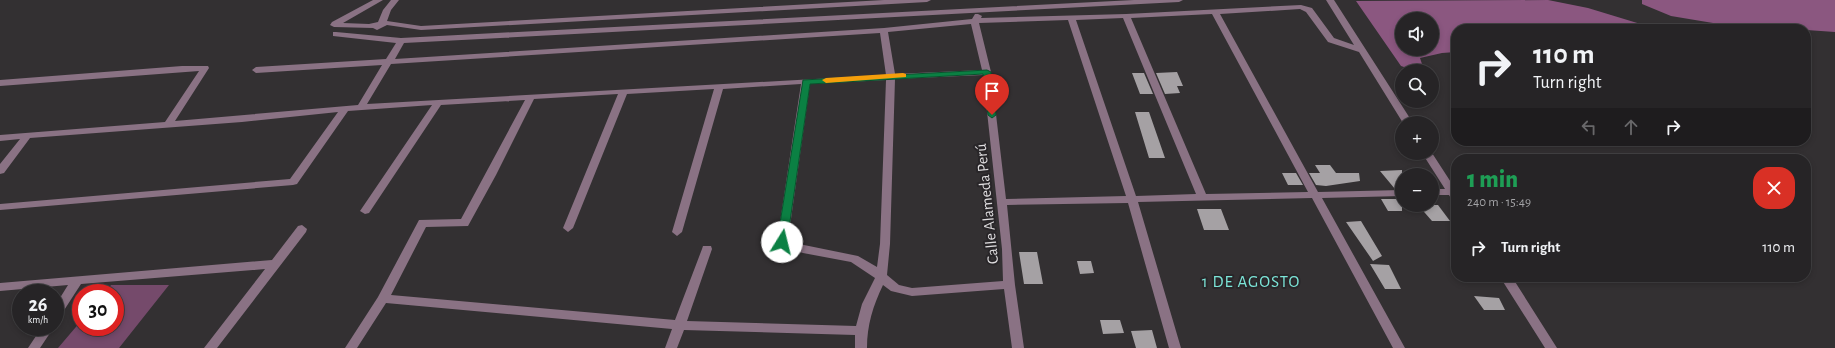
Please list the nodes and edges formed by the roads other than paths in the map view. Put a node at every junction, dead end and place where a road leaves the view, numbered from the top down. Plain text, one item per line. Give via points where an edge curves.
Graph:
1 (379, 0) edge
2 (395, 0) edge
3 (927, 0) edge
4 (1179, 0) edge
5 (1330, 0) edge
6 (980, 10) junction
7 (1215, 12) junction
8 (1126, 16) junction
9 (1071, 18) junction
10 (976, 22) junction
11 (381, 25) junction
12 (884, 30) junction
13 (336, 34) dead end
14 (364, 36) junction
15 (401, 41) junction
16 (1361, 50) junction
17 (388, 61) junction
18 (256, 70) dead end
19 (987, 72) junction
20 (891, 76) junction
21 (806, 82) junction
22 (0, 83) edge
23 (719, 86) junction
24 (624, 91) junction
25 (531, 97) junction
26 (438, 103) junction
27 (361, 108) junction
28 (345, 109) junction
29 (1403, 116) edge
30 (168, 125) junction
31 (28, 135) junction
32 (0, 138) edge
33 (1432, 160) edge
34 (0, 171) edge
35 (1451, 190) edge
36 (1395, 193) edge
37 (1439, 193) edge
38 (1316, 195) junction
39 (1451, 195) edge
40 (1202, 197) junction
41 (1132, 199) junction
42 (1002, 202) junction
43 (0, 207) edge
44 (365, 211) dead end
45 (568, 228) dead end
46 (302, 229) dead end
47 (677, 232) dead end
48 (707, 248) dead end
49 (275, 264) junction
50 (881, 278) junction
51 (77, 281) junction
52 (1509, 282) edge
53 (1009, 285) junction
54 (0, 287) edge
55 (383, 299) junction
56 (64, 302) edge
57 (680, 325) junction
58 (861, 331) junction
59 (42, 336) edge
60 (34, 348) edge
61 (210, 348) edge
62 (350, 348) edge
63 (671, 348) edge
64 (861, 348) edge
65 (1018, 348) edge
66 (1175, 348) edge
67 (1399, 348) edge
68 (1551, 348) edge

1 - 11 street via 334,25
2 - 11 street via 387,10
3 - 11 street via 421,28
4 - 6 street
5 - 16 street
6 - 10 street
6 - 15 street
7 - 8 street
7 - 16 street via 1302,7 1309,10 1331,40
7 - 38 street
8 - 9 street
8 - 40 street
9 - 10 street
9 - 41 street
10 - 12 street
10 - 19 street, Calle Alameda Perú
11 - 14 street
12 - 17 street
12 - 20 street
13 - 14 street
14 - 15 street
15 - 17 street
16 - 29 street
17 - 18 street
17 - 27 street
19 - 20 street
19 - 42 street, Calle Alameda Perú
20 - 21 street
20 - 50 street via 885,244
21 - 23 street
21 - 50 street via 782,242 854,259
22 - 30 street via 205,68
23 - 24 street
23 - 47 street
24 - 25 street
24 - 45 street
25 - 26 street
25 - 55 street via 464,223 423,222
26 - 27 street
26 - 44 street
27 - 28 street
28 - 30 street
28 - 43 street via 293,182
30 - 31 street
31 - 32 street
31 - 34 street
33 - 35 street
36 - 38 street
37 - 39 street
38 - 40 street
38 - 67 street
40 - 41 street
41 - 42 street
41 - 66 street
42 - 53 street, Calle Alameda Perú
46 - 49 street
48 - 57 street
49 - 51 street
49 - 61 street
50 - 53 street via 895,288 912,292
50 - 58 street via 868,304
51 - 54 street
51 - 56 street
52 - 68 street
53 - 65 street, Calle Alameda Perú
55 - 57 street
55 - 62 street
57 - 58 street
57 - 63 street
58 - 64 street
59 - 60 street

